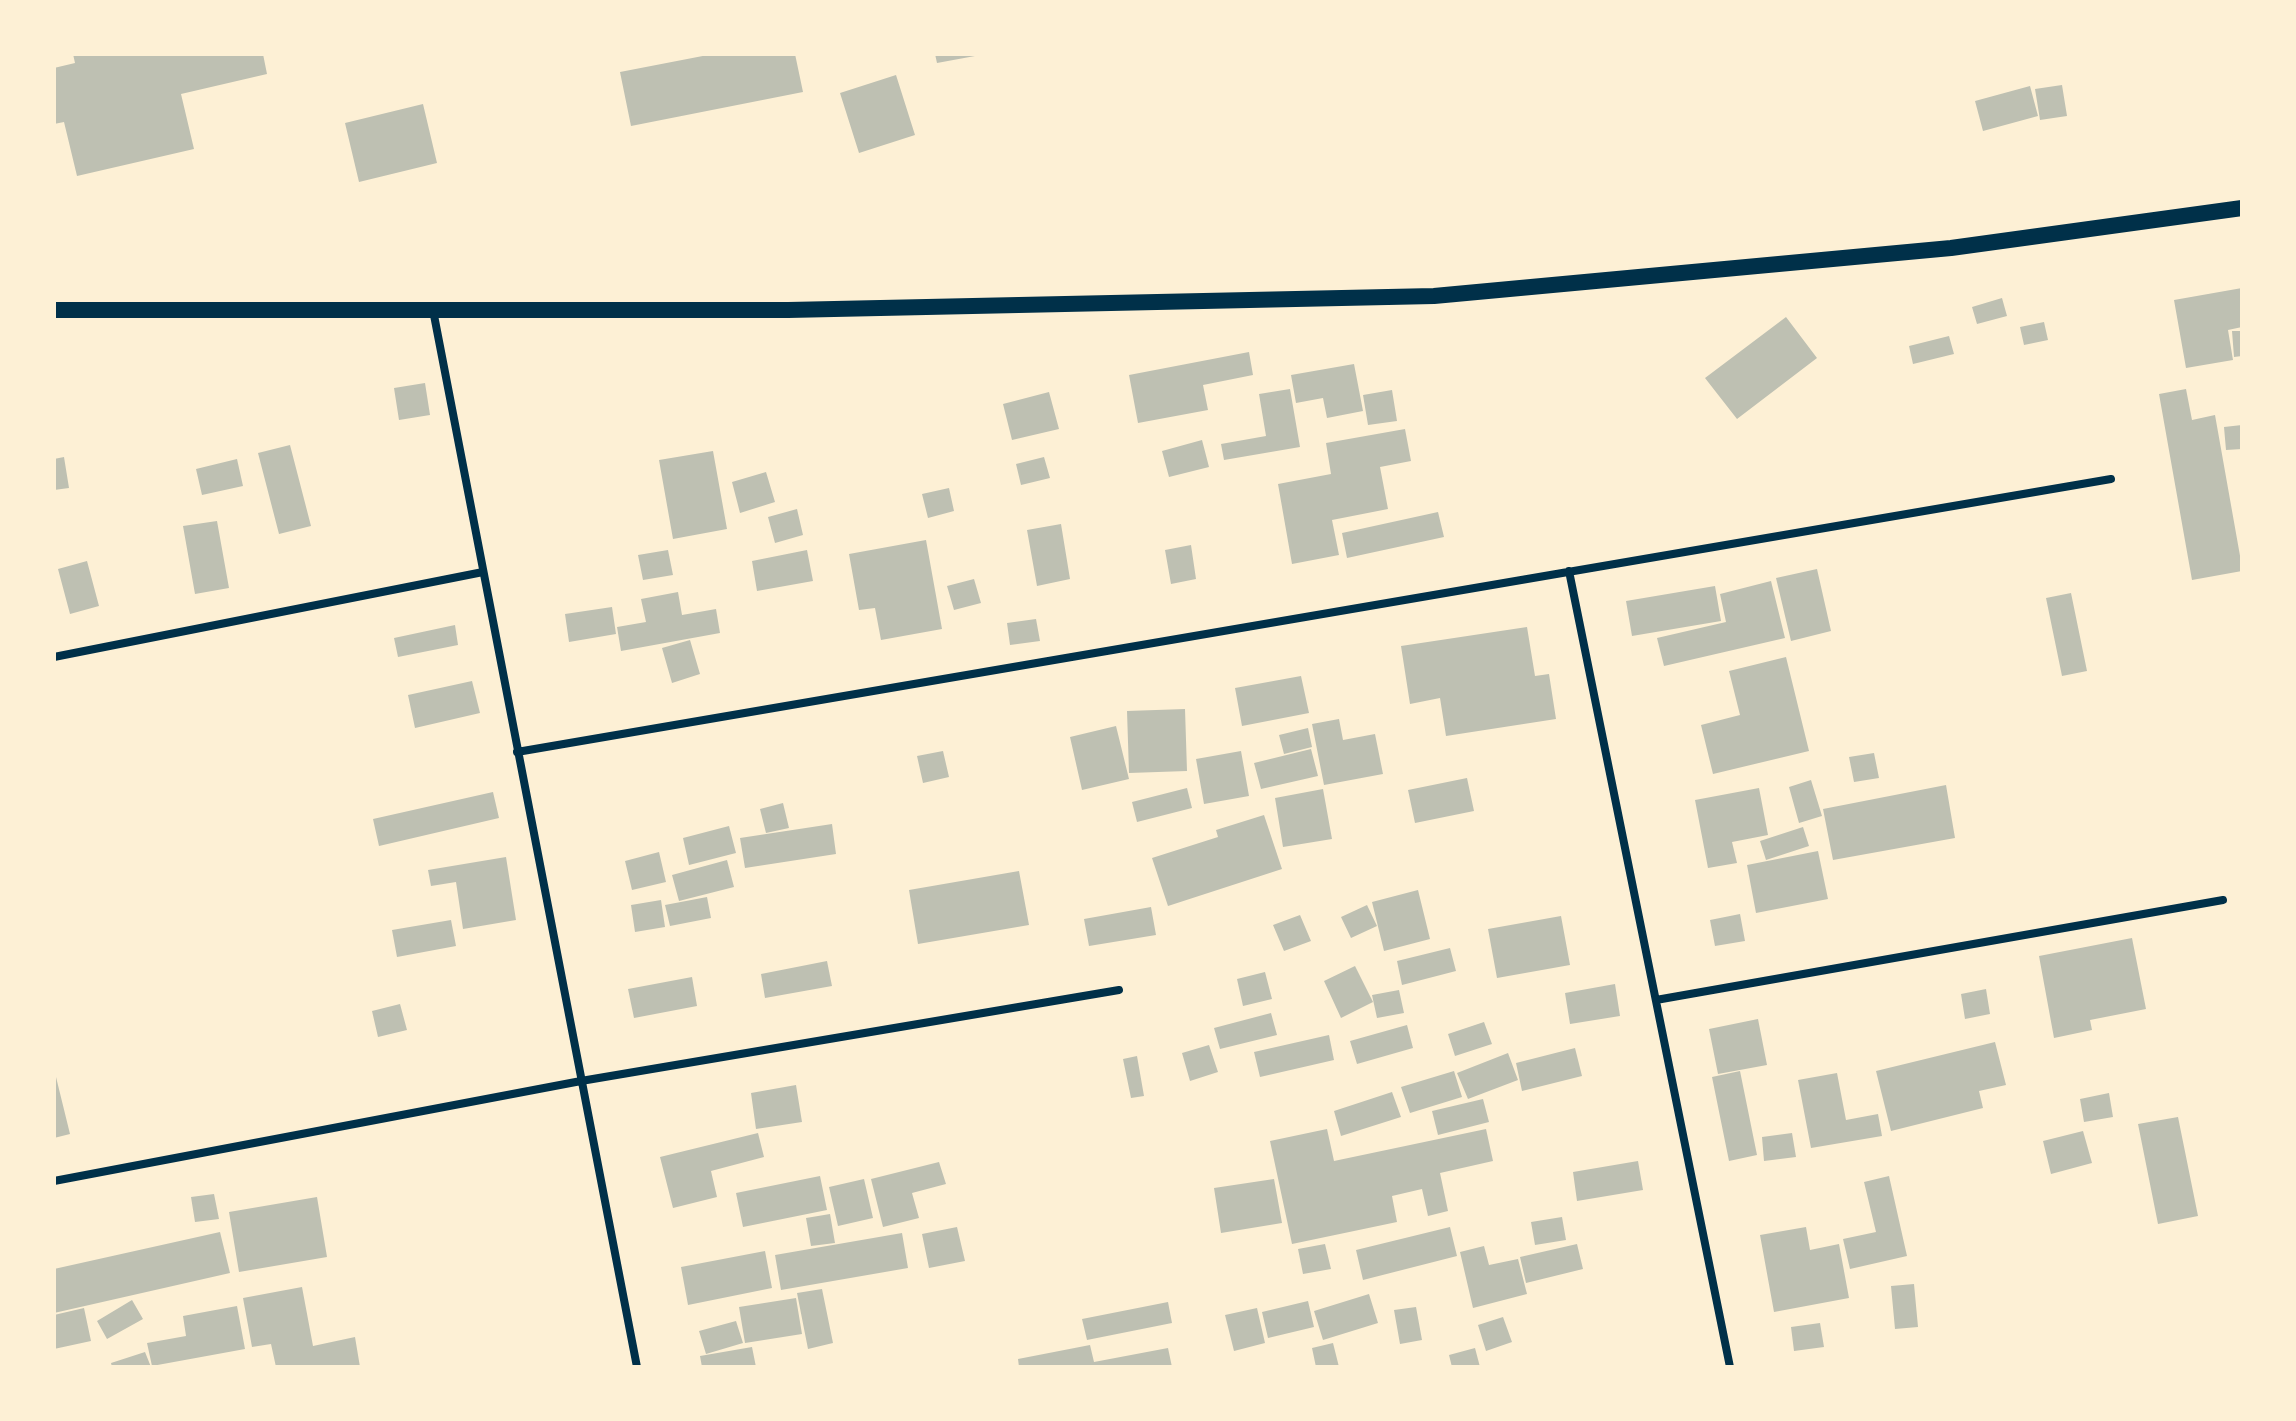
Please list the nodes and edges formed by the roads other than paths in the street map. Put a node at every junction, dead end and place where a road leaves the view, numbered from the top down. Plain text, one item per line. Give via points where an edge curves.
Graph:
1 (2242, 208) edge
2 (54, 310) edge
3 (433, 310) junction
4 (2111, 479) dead end
5 (1569, 571) junction
6 (483, 572) junction
7 (54, 657) edge
8 (517, 752) junction
9 (2223, 900) dead end
10 (1119, 990) dead end
11 (1656, 1000) junction
12 (581, 1081) junction
13 (54, 1181) edge
14 (637, 1367) edge
15 (1730, 1367) edge

1 - 3 main road via 1951,248 1434,296 788,310
2 - 3 main road
3 - 6 street
4 - 5 street
5 - 8 street
5 - 11 street
6 - 7 street
6 - 8 street
8 - 12 street
9 - 11 street
10 - 12 street
11 - 15 street
12 - 13 street
12 - 14 street

